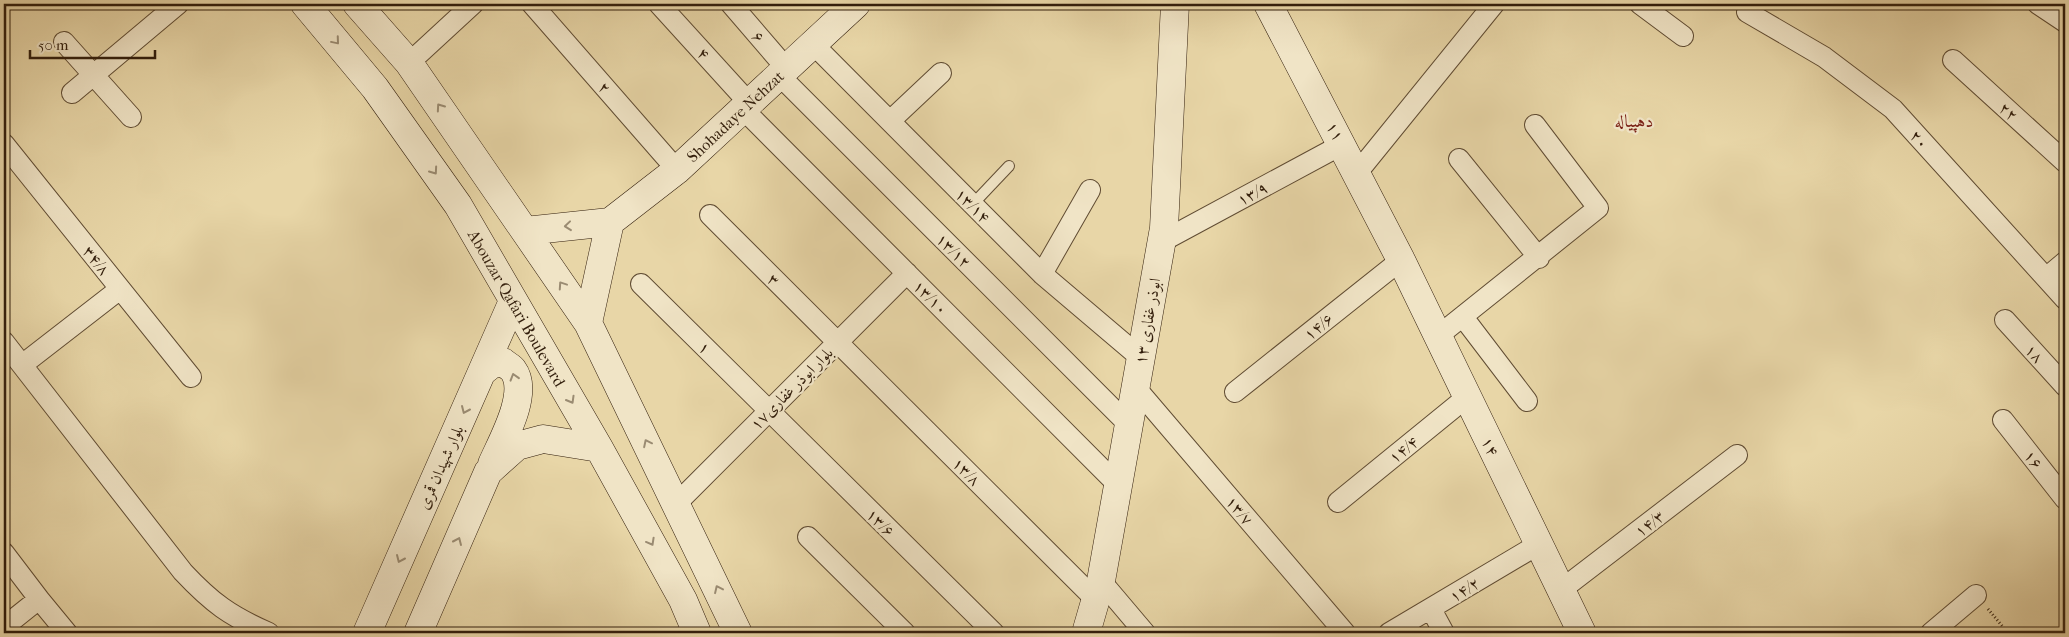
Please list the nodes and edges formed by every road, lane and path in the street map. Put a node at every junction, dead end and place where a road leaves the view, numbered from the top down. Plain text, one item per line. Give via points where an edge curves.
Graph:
1 (178, 4) edge
2 (305, 4) edge
3 (357, 4) edge
4 (473, 4) edge
5 (532, 4) edge
6 (659, 4) edge
7 (731, 4) edge
8 (856, 4) edge
9 (1175, 4) edge
10 (1268, 4) edge
11 (1494, 4) edge
12 (1640, 4) edge
13 (2038, 4) edge
14 (1747, 12) dead end
15 (2065, 22) edge
16 (1683, 36) dead end
17 (64, 42) dead end
18 (813, 44) junction
19 (1953, 60) dead end
20 (409, 63) junction
21 (783, 72) junction
22 (941, 72) dead end
23 (94, 75) junction
24 (72, 93) dead end
25 (746, 106) junction
26 (131, 117) dead end
27 (890, 121) junction
28 (1535, 125) dead end
29 (4, 144) edge
30 (1343, 144) junction
31 (1459, 159) dead end
32 (2065, 160) edge
33 (1008, 166) dead end
34 (677, 170) junction
35 (1357, 173) junction
36 (1090, 190) dead end
37 (973, 204) junction
38 (710, 215) dead end
39 (610, 222) junction
40 (525, 231) junction
41 (1161, 242) junction
42 (1539, 258) junction
43 (1401, 260) junction
44 (2065, 262) edge
45 (906, 273) junction
46 (1042, 274) junction
47 (2046, 278) junction
48 (640, 284) dead end
49 (120, 289) junction
50 (2065, 300) edge
51 (514, 302) junction
52 (1463, 318) junction
53 (2005, 320) dead end
54 (588, 323) junction
55 (1438, 336) junction
56 (4, 342) edge
57 (837, 342) junction
58 (1141, 358) junction
59 (22, 365) junction
60 (482, 372) junction
61 (191, 377) dead end
62 (2065, 386) edge
63 (1135, 387) junction
64 (1235, 392) dead end
65 (1467, 397) junction
66 (1527, 401) dead end
67 (769, 411) junction
68 (2003, 420) dead end
69 (1129, 425) junction
70 (599, 448) junction
71 (1737, 455) dead end
72 (488, 472) junction
73 (1118, 485) junction
74 (2065, 499) edge
75 (1338, 502) dead end
76 (676, 504) junction
77 (808, 537) dead end
78 (1539, 544) junction
79 (4, 553) edge
80 (1098, 590) junction
81 (1561, 590) junction
82 (1976, 595) joint
83 (39, 598) junction
84 (1432, 609) junction
85 (4, 627) edge
86 (67, 633) edge
87 (269, 633) edge
88 (367, 633) edge
89 (418, 633) edge
90 (696, 633) edge
91 (738, 633) edge
92 (905, 633) edge
93 (994, 633) edge
94 (1086, 633) edge
95 (1145, 633) edge
96 (1345, 633) edge
97 (1389, 633) edge
98 (1444, 633) edge
99 (1582, 633) edge
100 (1930, 633) edge
101 (2008, 633) edge

1 - 23 street
2 -> 51 street, Abouzar Qafari Boulevard via 375,88 452,197
3 - 20 street
4 - 20 street
5 - 34 street, ۲
6 - 25 street, ۴
7 - 21 street, ۶
8 - 18 street, Shohadaye Nehzat
9 - 41 street, ۱۳ ابوذر غفاری
10 - 30 street, ۱۱
11 - 35 street
12 - 16 street
13 - 15 street
14 - 47 street, ۲۰ via 1824,57 1893,109
17 - 23 street
18 - 21 street, Shohadaye Nehzat
18 - 27 street, ۱۳/۱۴
19 - 32 street, ۲۲
40 -> 20 street
21 - 25 street, Shohadaye Nehzat
21 - 69 street, ۱۳/۱۲
22 - 27 street
23 - 24 street
23 - 26 street
25 - 34 street, Shohadaye Nehzat
25 - 45 street, ۱۳/۱۰
27 - 37 street, ۱۳/۱۴
28 - 42 street via 1598,208
29 - 49 street, ۳۴/۸
30 - 35 street, ۱۱
30 - 41 street, ۱۳/۹
31 - 42 street
33 - 37 lane
34 - 39 street, Shohadaye Nehzat
35 - 43 street, ۱۱
36 - 46 street
37 - 46 street, ۱۳/۱۴
38 - 57 street, ۳
39 -> 40 street
39 - 54 street
54 -> 40 street
41 - 58 street, ۱۳ ابوذر غفاری
42 - 52 street
43 - 55 street, ۱۴
43 - 64 street, ۱۴/۶
44 - 47 street
45 - 57 street, بلوار ابوذر غفاری۱۷
45 - 73 street, ۱۳/۱۰
46 - 58 street, ۱۳/۱۴
47 - 50 street, ۲۰
48 - 67 street, ۱
49 - 59 street
49 - 61 street, ۳۴/۸
51 - 60 street, بلوار شهیدان قمری
51 -> 70 street, Abouzar Qafari Boulevard
52 - 55 street
52 - 66 street
53 - 62 street, ۱۸
76 -> 54 street
55 - 65 street, ۱۴
56 - 59 street
57 - 67 street, بلوار ابوذر غفاری۱۷
57 - 80 street, ۱۳/۸
58 - 63 street, ۱۳ ابوذر غفاری
59 - 87 street via 192,582 236,619
72 -> 60 street via 517,408 517,382 513,370 503,362 492,364
60 -> 88 street, بلوار شهیدان قمری
63 - 69 street, ۱۳ ابوذر غفاری
63 - 96 street, ۱۳/۷
65 - 75 street, ۱۴/۴
65 - 78 street, ۱۴
67 - 76 street, بلوار ابوذر غفاری۱۷
67 - 93 street, ۱۳/۶
68 - 74 street, ۱۶
69 - 73 street, ۱۳ ابوذر غفاری
70 - 72 street via 543,439 517,446
70 -> 90 street, Abouzar Qafari Boulevard via 684,600
71 - 81 street, ۱۴/۳
89 -> 72 street
73 - 80 street, ۱۳ ابوذر غفاری
91 -> 76 street
77 - 92 street
78 - 81 street, ۱۴
78 - 84 street, ۱۴/۲
79 - 83 street
80 - 94 street, ۱۳ ابوذر غفاری
80 - 95 street, ۱۳/۸
81 - 99 street, ۱۴
82 - 100 street
82 - 101 path
83 - 85 street
83 - 86 street
84 - 97 street, ۱۴/۲
84 - 98 street

